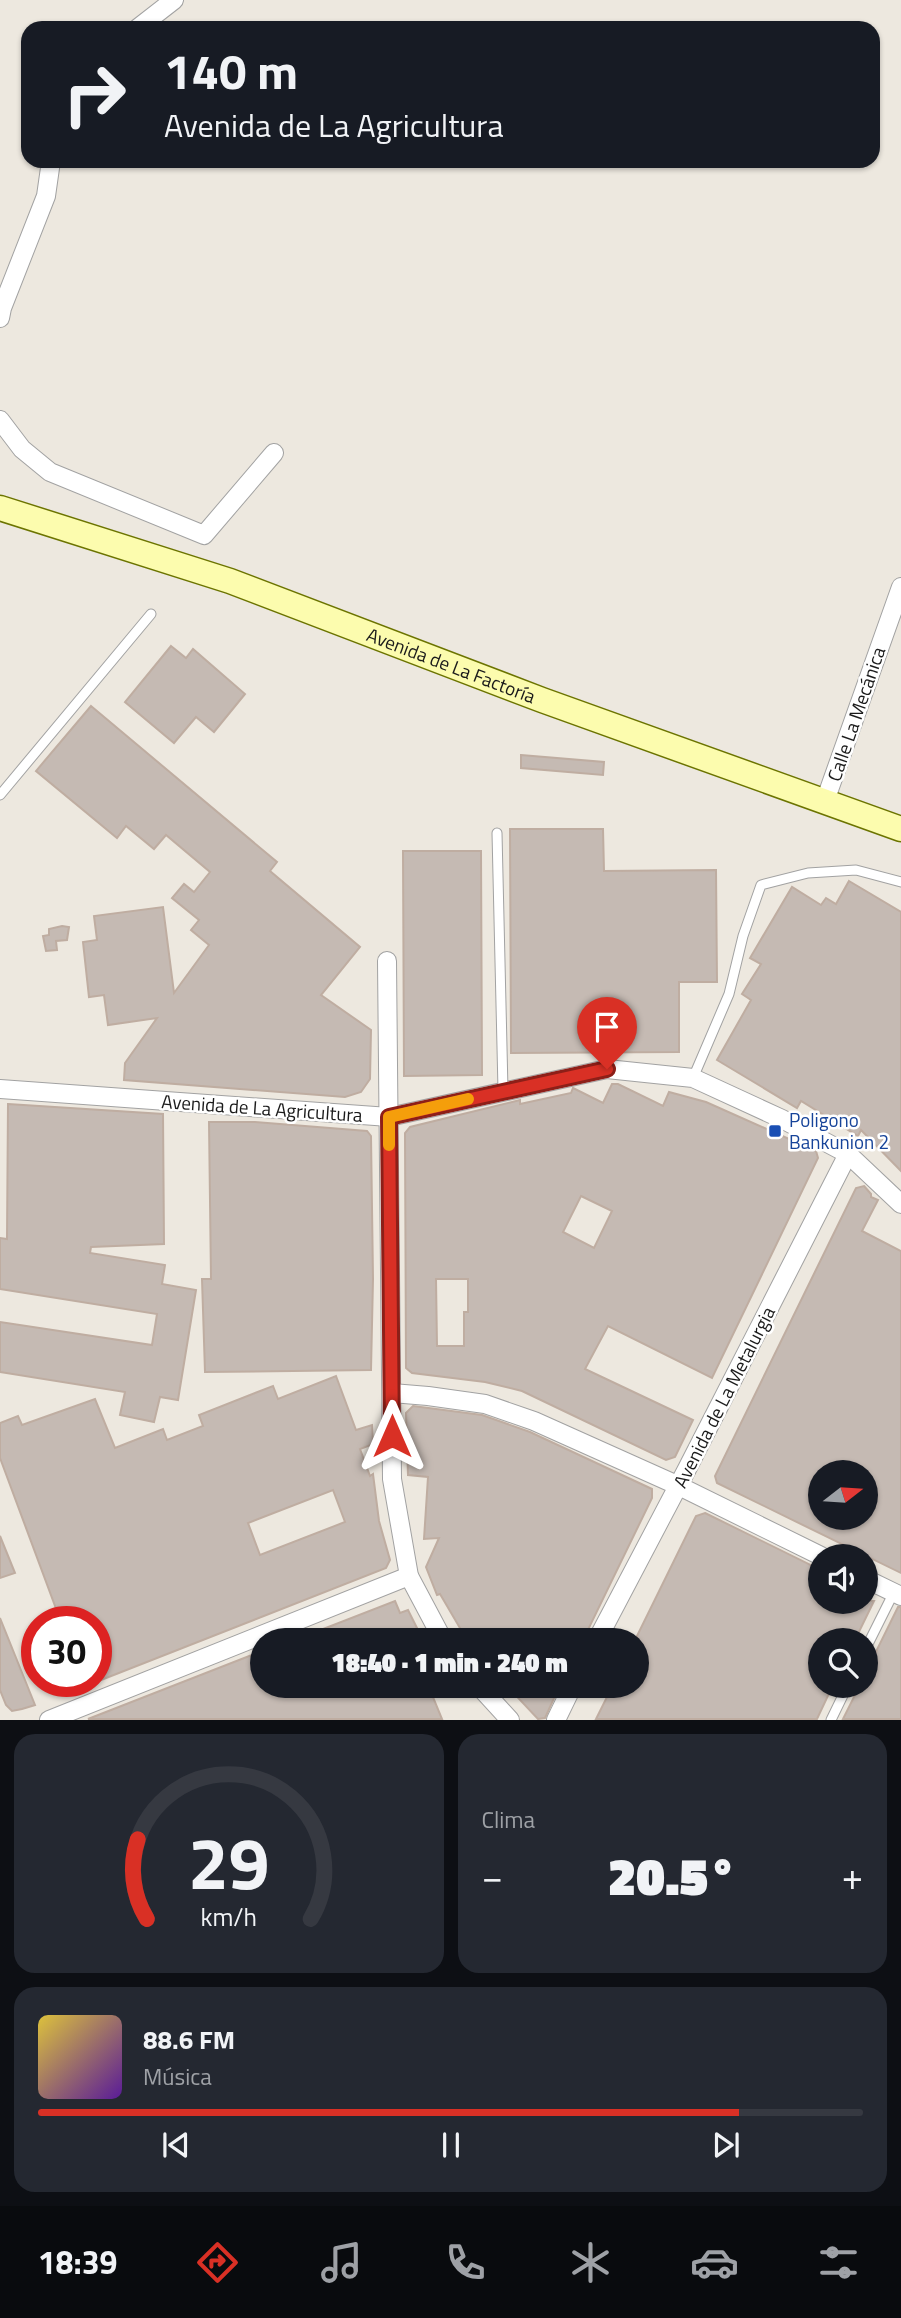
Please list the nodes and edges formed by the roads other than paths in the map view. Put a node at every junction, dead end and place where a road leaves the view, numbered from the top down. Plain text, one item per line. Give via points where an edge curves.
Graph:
1 (174, 0) edge
2 (147, 21) edge
3 (50, 168) edge
4 (0, 318) edge
5 (0, 420) edge
6 (274, 453) dead end
7 (0, 508) edge
8 (901, 586) edge
9 (151, 614) dead end
10 (0, 795) edge
11 (825, 802) junction
12 (901, 829) edge
13 (497, 833) dead end
14 (901, 882) edge
15 (387, 961) dead end
16 (693, 1077) junction
17 (0, 1089) edge
18 (503, 1090) junction
19 (389, 1117) junction
20 (848, 1154) junction
21 (901, 1204) edge
22 (392, 1393) junction
23 (679, 1486) junction
24 (808, 1550) edge
25 (409, 1576) junction
26 (878, 1584) edge
27 (897, 1594) edge
28 (437, 1628) edge
29 (603, 1628) edge
30 (877, 1628) edge
31 (490, 1698) edge
32 (567, 1698) edge
33 (842, 1698) edge
34 (49, 1720) edge
35 (510, 1720) edge
36 (556, 1720) edge
37 (831, 1720) edge

1 - 2 street
3 - 4 street via 46,197
5 - 6 street via 22,449 50,472 204,535
7 - 11 street, Avenida de La Factoría via 230,581
8 - 11 street, Calle La Mecánica
9 - 10 lane
11 - 12 street, Avenida de La Factoría
13 - 18 lane
14 - 16 lane via 856,870 808,873 761,885 729,994
15 - 19 street
16 - 18 street, Avenida de La Agricultura via 607,1069
16 - 20 street, Avenida de La Agricultura
17 - 19 street, Avenida de La Agricultura
18 - 19 street, Avenida de La Agricultura
19 - 22 street
20 - 21 street, Avenida de La Agricultura
20 - 23 street, Avenida de La Metalurgia
22 - 23 street via 485,1404
22 - 25 street via 391,1479
23 - 24 street
23 - 29 street, Avenida de La Metalurgia
25 - 28 street
25 - 34 street
26 - 27 street
27 - 30 lane
31 - 35 street
32 - 36 street
33 - 37 lane

